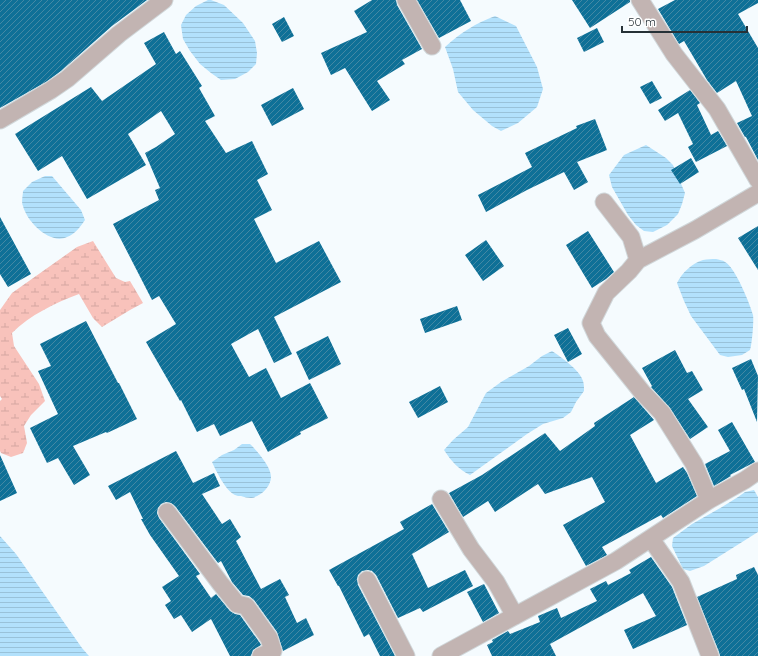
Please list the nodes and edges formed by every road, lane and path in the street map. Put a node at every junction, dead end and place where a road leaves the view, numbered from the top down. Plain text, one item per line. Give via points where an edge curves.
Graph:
1 (164, 0) edge
2 (406, 0) edge
3 (640, 0) edge
4 (432, 46) dead end
5 (0, 120) edge
6 (758, 180) edge
7 (758, 193) edge
8 (604, 202) dead end
9 (638, 260) junction
10 (758, 471) edge
11 (441, 499) dead end
12 (708, 500) junction
13 (167, 512) dead end
14 (651, 539) junction
15 (367, 580) dead end
16 (515, 616) junction
17 (261, 656) edge
18 (406, 656) edge
19 (441, 656) edge
20 (710, 656) edge

1 - 5 street via 119,34 67,79
2 - 4 street
3 - 6 street via 674,54 717,108
7 - 9 street
8 - 9 street via 631,237
9 - 12 street via 606,293 591,323 597,336 662,414 694,464
10 - 12 street
11 - 16 street via 471,549 496,582
12 - 14 street
13 - 17 street via 220,583 237,604 246,606 269,638 273,651
14 - 16 street
14 - 20 street via 680,582
15 - 18 street
16 - 19 street

